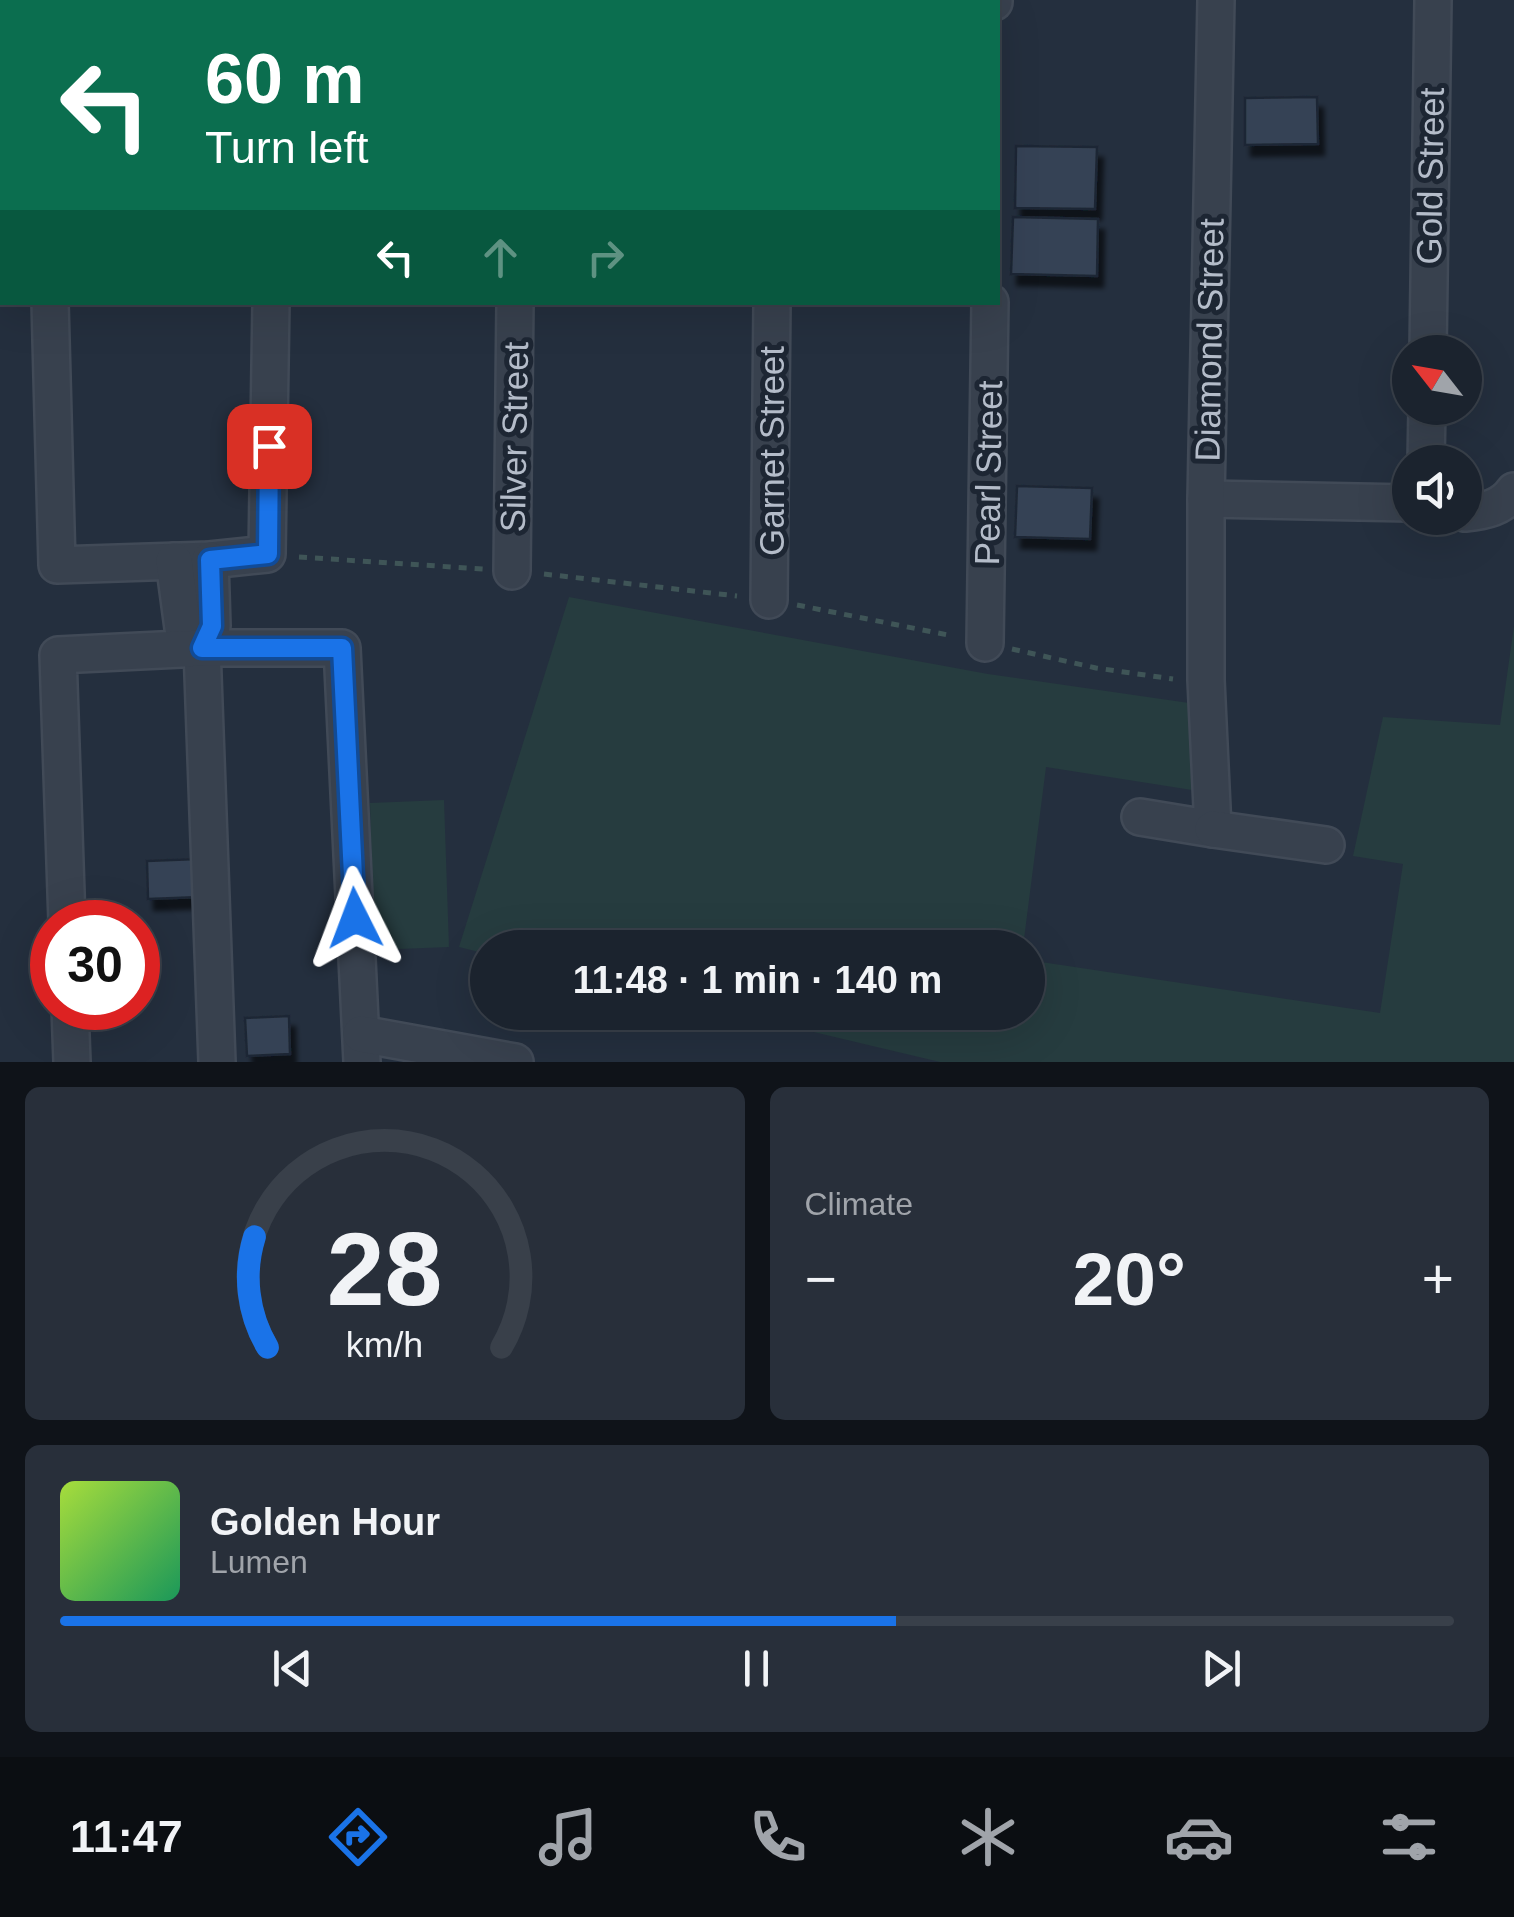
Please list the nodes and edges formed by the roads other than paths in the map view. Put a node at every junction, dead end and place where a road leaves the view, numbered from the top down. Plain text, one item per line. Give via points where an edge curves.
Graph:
1 (1216, 0) edge
2 (1433, 0) edge
3 (50, 305) edge
4 (271, 305) edge
5 (516, 305) edge
6 (772, 305) edge
7 (990, 305) edge
8 (1428, 335) edge
9 (1514, 491) edge
10 (1206, 498) junction
11 (1392, 503) edge
12 (1482, 512) edge
13 (210, 560) junction
14 (174, 561) junction
15 (512, 571) dead end
16 (769, 600) dead end
17 (985, 642) dead end
18 (202, 648) junction
19 (1140, 817) dead end
20 (1213, 829) junction
21 (1326, 845) dead end
22 (66, 900) edge
23 (71, 1030) edge
24 (362, 1048) edge
25 (72, 1062) edge
26 (218, 1062) edge
27 (515, 1062) edge

1 - 10 street, Diamond Street
2 - 8 street, Gold Street
3 - 14 street via 57,565
4 - 13 street via 268,554
5 - 15 street, Silver Street
6 - 16 street, Garnet Street
7 - 17 street, Pearl Street
9 - 12 street
10 - 11 street
10 - 20 street, Diamond Street
13 - 14 street
13 - 18 street via 212,626
14 - 18 street via 183,628
18 - 22 street via 58,656
18 - 24 street via 342,648
18 - 26 street
19 - 20 street
20 - 21 street
23 - 25 street
24 - 27 street

